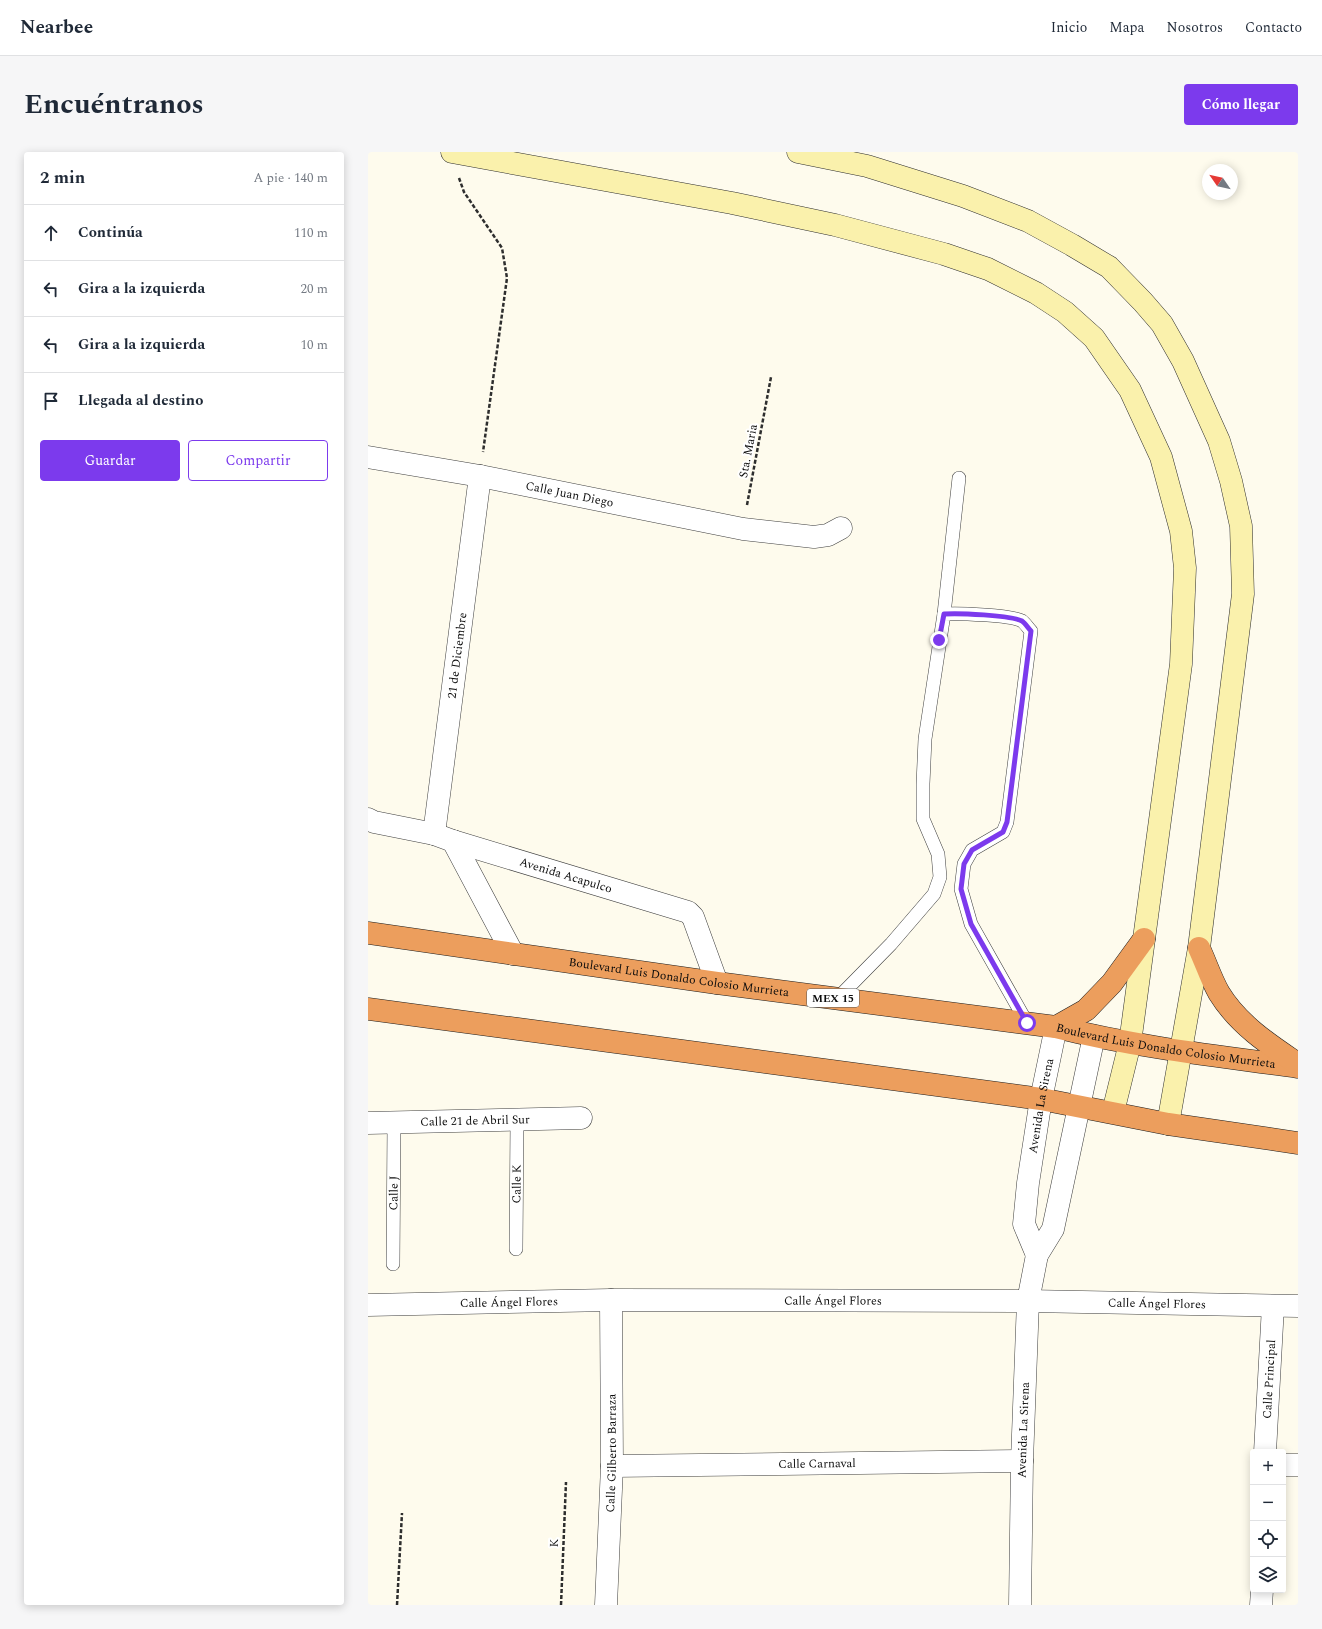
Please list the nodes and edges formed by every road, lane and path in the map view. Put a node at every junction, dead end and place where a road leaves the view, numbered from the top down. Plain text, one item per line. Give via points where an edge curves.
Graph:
1 (798, 152) edge
2 (454, 162) edge
3 (771, 377) dead end
4 (368, 457) edge
5 (480, 476) junction
6 (959, 478) dead end
7 (842, 528) dead end
8 (743, 529) junction
9 (944, 614) junction
10 (368, 819) edge
11 (444, 838) junction
12 (368, 934) edge
13 (1144, 939) junction
14 (1199, 948) junction
15 (513, 954) junction
16 (718, 983) junction
17 (838, 999) junction
18 (368, 1009) edge
19 (1027, 1023) junction
20 (1056, 1027) junction
21 (1094, 1036) junction
22 (1130, 1043) junction
23 (1182, 1051) junction
24 (1298, 1066) edge
25 (1041, 1099) junction
26 (1078, 1106) junction
27 (1112, 1112) junction
28 (581, 1118) dead end
29 (517, 1120) junction
30 (368, 1123) edge
31 (394, 1123) junction
32 (1168, 1124) junction
33 (1298, 1142) edge
34 (516, 1249) dead end
35 (1037, 1255) junction
36 (393, 1264) dead end
37 (611, 1300) junction
38 (1028, 1301) junction
39 (368, 1305) edge
40 (1273, 1306) junction
41 (1298, 1306) edge
42 (1265, 1449) edge
43 (1022, 1461) junction
44 (1286, 1465) edge
45 (1298, 1465) edge
46 (612, 1466) junction
47 (566, 1482) dead end
48 (402, 1513) dead end
49 (1262, 1593) edge
50 (397, 1605) edge
51 (561, 1605) edge
52 (606, 1605) edge
53 (1020, 1605) edge
54 (1261, 1605) edge

1 - 14 street via 867,166 963,196 1028,221 1072,244 1109,267 1143,302 1162,324 1183,361 1219,441 1231,481 1241,526 1243,594
2 - 5 path via 464,192 502,248 507,278
2 - 13 street via 732,203 835,225 944,254 988,269 1036,293 1065,312 1094,338 1130,390 1161,457 1181,531 1185,568 1181,664
3 - 8 path, Sta. Maria
4 - 5 street, Calle Juan Diego
5 - 8 street, Calle Juan Diego
5 - 11 street, 21 de Diciembre
6 - 9 lane
7 - 8 street, Calle Juan Diego via 828,535 814,537
9 - 17 lane via 925,739 923,784 923,819 938,854 940,877 934,894 891,944
9 - 19 lane via 1012,618 1023,622 1031,631 1007,822 1003,832 972,850 964,864 961,889 971,924
10 - 11 street, Avenida Acapulco
11 - 15 street
11 - 16 street, Avenida Acapulco via 688,912 693,917
12 - 15 highway, Boulevard Luis Donaldo Colosio Murrieta / MEX 15
13 - 20 highway via 1112,983 1086,1010
13 - 22 street
14 - 23 street
14 - 24 highway via 1218,992 1234,1014
15 - 16 highway, Boulevard Luis Donaldo Colosio Murrieta / MEX 15
16 - 17 highway, Boulevard Luis Donaldo Colosio Murrieta / MEX 15
17 - 19 highway, Boulevard Luis Donaldo Colosio Murrieta / MEX 15
18 - 25 highway
19 - 20 highway, Boulevard Luis Donaldo Colosio Murrieta / MEX 15
20 - 21 highway, Boulevard Luis Donaldo Colosio Murrieta / MEX 15
20 - 25 street, Avenida La Sirena
21 - 22 highway, Boulevard Luis Donaldo Colosio Murrieta / MEX 15
21 - 26 street, Avenida La Sirena
22 - 23 highway, Boulevard Luis Donaldo Colosio Murrieta / MEX 15
22 - 27 street
23 - 24 highway, Boulevard Luis Donaldo Colosio Murrieta / MEX 15
23 - 32 street
25 - 26 highway
25 - 35 street, Avenida La Sirena via 1024,1224
26 - 27 highway
26 - 35 street, Avenida La Sirena via 1053,1229
27 - 32 highway
28 - 29 street, Calle 21 de Abril Sur
29 - 31 street, Calle 21 de Abril Sur
29 - 34 lane, Calle K
30 - 31 street, Calle 21 de Abril Sur
31 - 36 lane, Calle J
32 - 33 highway
35 - 38 street, Avenida La Sirena
37 - 38 street, Calle Ángel Flores
37 - 39 street, Calle Ángel Flores
37 - 46 street, Calle Gilberto Barraza
38 - 40 street, Calle Ángel Flores
38 - 43 street, Avenida La Sirena
40 - 41 street, Calle Ángel Flores
40 - 42 street, Calle Principal
43 - 46 street, Calle Carnaval
43 - 53 street, Avenida La Sirena
44 - 45 street
46 - 52 street, Calle Gilberto Barraza
47 - 51 path, K
48 - 50 path
49 - 54 street

